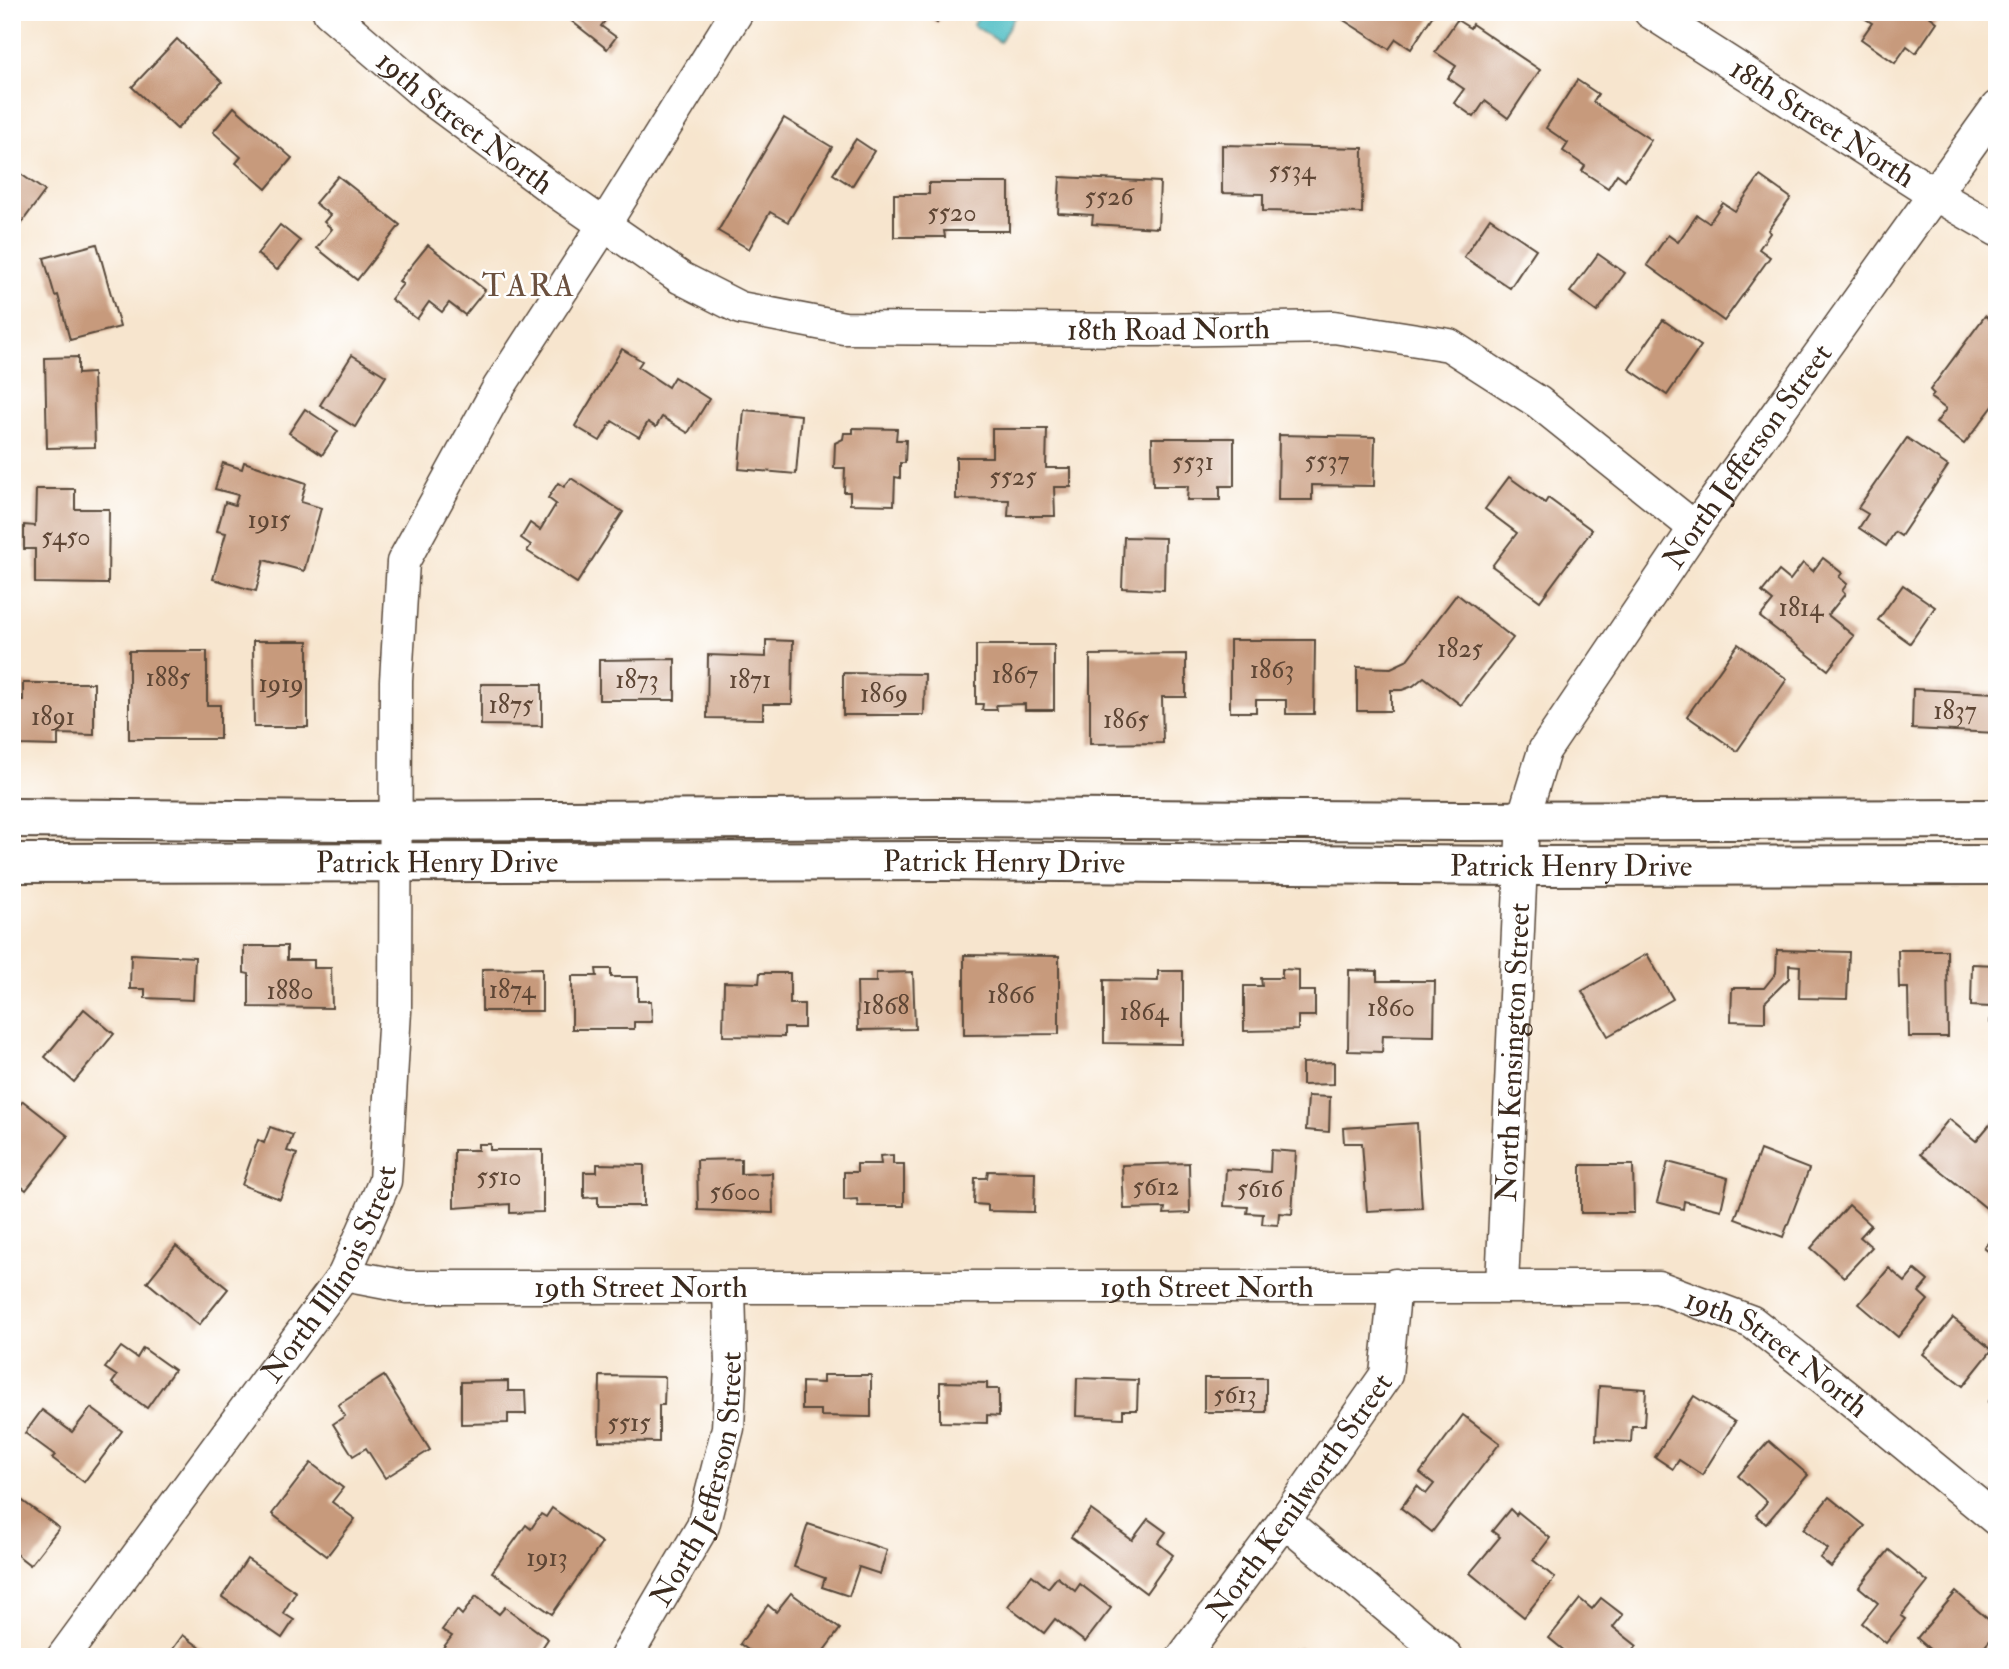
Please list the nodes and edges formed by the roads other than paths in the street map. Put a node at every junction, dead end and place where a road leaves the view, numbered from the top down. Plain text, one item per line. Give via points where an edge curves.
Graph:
1 (330, 12) edge
2 (737, 12) edge
3 (1650, 12) edge
4 (1997, 107) edge
5 (1936, 195) junction
6 (604, 225) junction
7 (1997, 230) edge
8 (1695, 528) junction
9 (12, 818) edge
10 (1523, 819) junction
11 (1997, 819) edge
12 (396, 820) junction
13 (12, 863) edge
14 (396, 863) junction
15 (1997, 864) edge
16 (1521, 866) junction
17 (344, 1275) junction
18 (1395, 1285) junction
19 (1502, 1285) junction
20 (729, 1288) junction
21 (1997, 1520) edge
22 (1284, 1521) junction
23 (63, 1657) edge
24 (626, 1657) edge
25 (1183, 1657) edge
26 (1447, 1657) edge

1 - 6 street, 19th Street North via 428,97
2 - 6 street, North Illinois Street
3 - 5 street, 18th Street North
4 - 5 street, North Jefferson Street
5 - 7 street, 18th Street North
5 - 8 street, North Jefferson Street
6 - 8 street, 18th Road North via 681,278 740,308 844,328 1334,327 1450,345 1538,402
6 - 12 street, North Illinois Street via 499,387 403,562 396,681
8 - 10 street, North Jefferson Street via 1544,751
9 - 12 street, Patrick Henry Drive
10 - 11 street, Patrick Henry Drive
10 - 12 street, Patrick Henry Drive
10 - 16 street, North Kensington Street
12 - 14 street, North Illinois Street
13 - 14 street, Patrick Henry Drive
14 - 16 street, Patrick Henry Drive via 961,861
14 - 17 street, North Illinois Street via 395,1011 385,1181
15 - 16 street, Patrick Henry Drive
16 - 19 street, North Kensington Street
17 - 20 street, 19th Street North via 407,1287
17 - 23 street, North Illinois Street
18 - 19 street, 19th Street North
18 - 20 street, 19th Street North
18 - 22 street, North Kenilworth Street via 1386,1375
19 - 21 street, 19th Street North via 1658,1287 1752,1322
20 - 24 street, North Jefferson Street via 728,1428 703,1526
22 - 25 street, North Kenilworth Street
22 - 26 street

